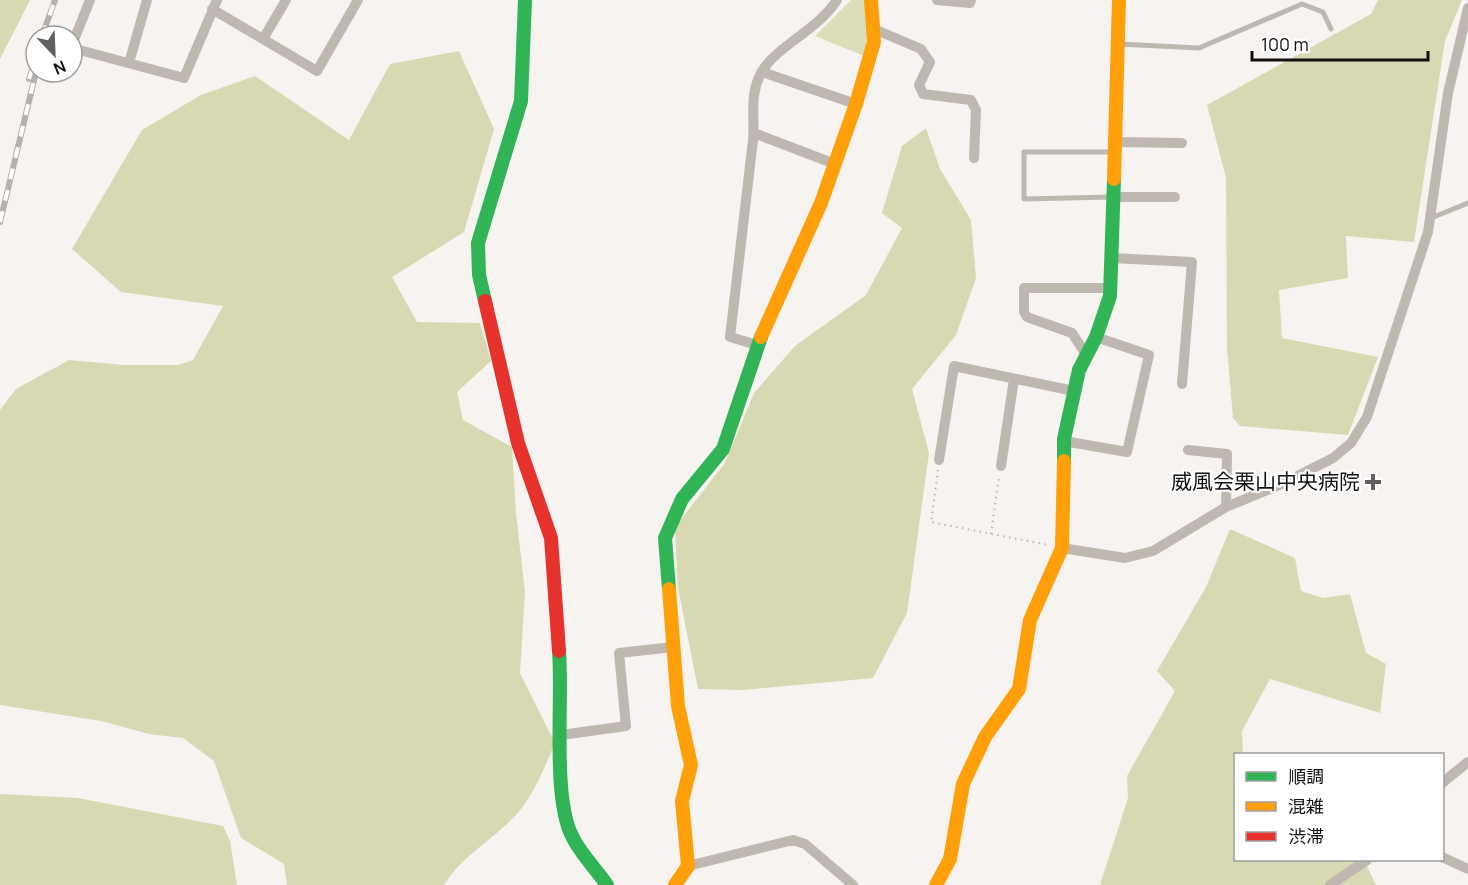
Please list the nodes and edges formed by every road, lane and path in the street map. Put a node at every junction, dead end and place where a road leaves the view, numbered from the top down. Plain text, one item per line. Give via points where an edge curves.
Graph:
1 (90, 0) edge
2 (147, 0) edge
3 (286, 0) edge
4 (358, 0) edge
5 (525, 0) edge
6 (837, 0) edge
7 (871, 0) edge
8 (937, 0) edge
9 (970, 0) edge
10 (1119, 0) edge
11 (215, 5) edge
12 (1468, 8) edge
13 (81, 24) edge
14 (874, 29) junction
15 (1330, 29) dead end
16 (263, 39) junction
17 (1118, 44) junction
18 (84, 50) edge
19 (129, 63) junction
20 (762, 72) junction
21 (856, 104) junction
22 (754, 133) junction
23 (1182, 143) dead end
24 (1114, 147) junction
25 (974, 158) dead end
26 (835, 164) junction
27 (1112, 196) junction
28 (1175, 197) dead end
29 (1468, 203) edge
30 (1431, 218) junction
31 (1111, 258) junction
32 (1110, 288) junction
33 (1096, 337) junction
34 (757, 345) junction
35 (1086, 356) junction
36 (1014, 379) junction
37 (1182, 384) dead end
38 (1074, 391) junction
39 (1064, 441) junction
40 (1188, 450) dead end
41 (939, 460) joint
42 (1000, 466) joint
43 (1226, 507) junction
44 (991, 534) junction
45 (1062, 548) junction
46 (673, 647) junction
47 (561, 735) junction
48 (1468, 762) edge
49 (1444, 782) edge
50 (1444, 857) edge
51 (1366, 861) edge
52 (688, 866) junction
53 (1468, 869) edge
54 (607, 885) edge
55 (675, 885) edge
56 (853, 885) edge
57 (936, 885) edge
58 (1330, 885) edge

1 - 13 street
2 - 19 street
3 - 16 street
4 - 16 street via 317,71
5 - 47 street via 521,101 478,243 479,275 518,443 551,538 562,687
6 - 20 street via 823,20
7 - 14 street
8 - 9 street
10 - 17 street
11 - 16 street
11 - 19 street via 184,78
12 - 30 street via 1448,93
14 - 21 street via 874,42
14 - 25 street via 921,49 930,62 919,85 923,94 971,100 976,110
15 - 17 lane via 1323,12 1302,4 1199,48
17 - 24 street
18 - 19 street
20 - 21 street
20 - 22 street via 752,97
21 - 26 street
22 - 26 street
22 - 34 street via 730,337
23 - 24 street
24 - 27 street
24 - 27 lane via 1024,152 1024,199
26 - 34 street
27 - 28 street
27 - 31 street
29 - 30 lane
30 - 43 street via 1400,320 1356,435 1319,466
31 - 32 street
31 - 37 street via 1192,262
32 - 33 street
32 - 35 street via 1024,288 1027,317 1072,333
33 - 35 street
33 - 39 street via 1149,355 1127,452
34 - 46 street via 723,449 675,512 665,538
35 - 38 street
36 - 38 street
36 - 41 street via 954,366
36 - 42 street
38 - 39 street
39 - 45 street
40 - 43 street via 1227,454
41 - 44 path via 931,522
42 - 44 path
43 - 45 street via 1153,551 1125,558
44 - 45 path
45 - 57 street via 1030,620 1019,689 985,737 963,784 950,859
46 - 47 street via 618,653 626,726
46 - 52 street via 678,706 691,765 682,801
47 - 54 street via 561,786 568,826
48 - 49 street
50 - 53 street
51 - 58 street
52 - 55 street
52 - 56 street via 793,840 805,844

